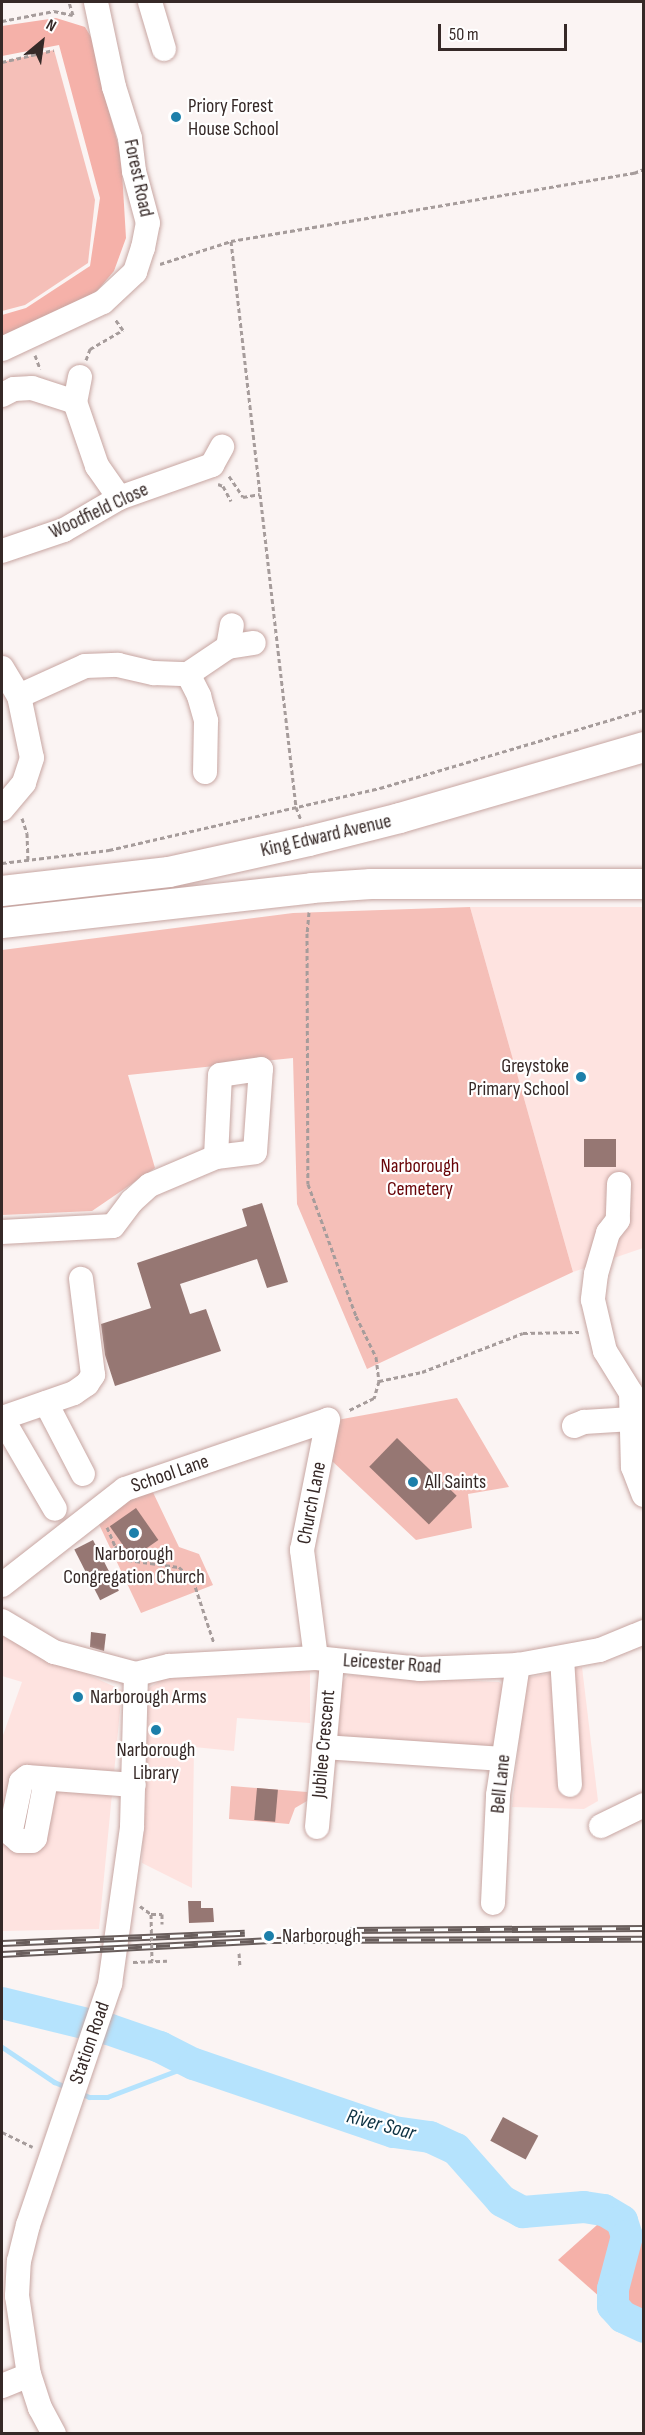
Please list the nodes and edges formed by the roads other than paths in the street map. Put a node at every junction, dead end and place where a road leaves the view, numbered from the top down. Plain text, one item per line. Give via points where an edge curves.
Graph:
1 (96, 2) edge
2 (150, 2) edge
3 (164, 49) dead end
4 (2, 349) edge
5 (80, 377) road end
6 (2, 395) edge
7 (75, 402) junction
8 (221, 466) road end
9 (119, 498) junction
10 (2, 551) edge
11 (254, 643) dead end
12 (2, 668) edge
13 (188, 674) junction
14 (18, 696) junction
15 (644, 747) edge
16 (205, 772) dead end
17 (11, 812) edge
18 (644, 884) edge
19 (2, 891) edge
20 (2, 923) edge
21 (216, 1157) dead end
22 (620, 1184) dead end
23 (2, 1232) edge
24 (81, 1279) dead end
25 (46, 1402) junction
26 (2, 1418) edge
27 (632, 1419) junction
28 (328, 1420) joint
29 (574, 1426) dead end
30 (10, 1451) edge
31 (638, 1455) edge
32 (83, 1474) dead end
33 (644, 1495) edge
34 (56, 1509) dead end
35 (2, 1585) edge
36 (2, 1621) edge
37 (643, 1635) edge
38 (562, 1658) junction
39 (324, 1659) junction
40 (518, 1665) junction
41 (136, 1674) junction
42 (324, 1747) junction
43 (503, 1759) junction
44 (46, 1780) dead end
45 (134, 1785) junction
46 (570, 1785) dead end
47 (644, 1805) edge
48 (601, 1826) dead end
49 (317, 1827) dead end
50 (493, 1903) dead end
51 (29, 2375) junction
52 (2, 2386) edge
53 (54, 2433) edge

1 - 4 street, Forest Road via 148,223 135,272 103,303
2 - 3 street
5 - 7 street
6 - 7 street via 23,388
7 - 9 street via 97,466
8 - 9 street, Woodfield Close
9 - 10 street, Woodfield Close via 64,530
11 - 13 street via 230,636
12 - 14 street
13 - 14 street via 154,674 118,665 85,666
13 - 16 street via 206,720
14 - 17 street via 32,758
15 - 19 main road, King Edward Avenue via 309,841 169,872
18 - 20 main road via 371,884
21 - 23 street via 150,1185 113,1226
22 - 27 street via 618,1220 608,1233 593,1300 605,1351 631,1393
24 - 25 street via 93,1375 74,1393
25 - 26 street
25 - 32 street
26 - 30 street
27 - 29 street
27 - 31 street
28 - 35 street, School Lane via 124,1489
28 - 39 street, Church Lane via 302,1550
30 - 34 street
31 - 33 street via 633,1467
36 - 41 street via 54,1652
37 - 38 street, Leicester Road
38 - 40 street, Leicester Road
38 - 46 street
39 - 40 street, Leicester Road via 420,1669
39 - 41 street, Leicester Road via 169,1666
39 - 42 street, Jubilee Crescent
40 - 43 street, Bell Lane
41 - 45 street, Station Road
42 - 43 street
42 - 49 street, Jubilee Crescent
43 - 50 street, Bell Lane
44 - 45 street
45 - 51 street, Station Road via 123,1901 104,2008 51,2143 19,2261 17,2296
47 - 48 street
51 - 52 street
51 - 53 street, Station Road

